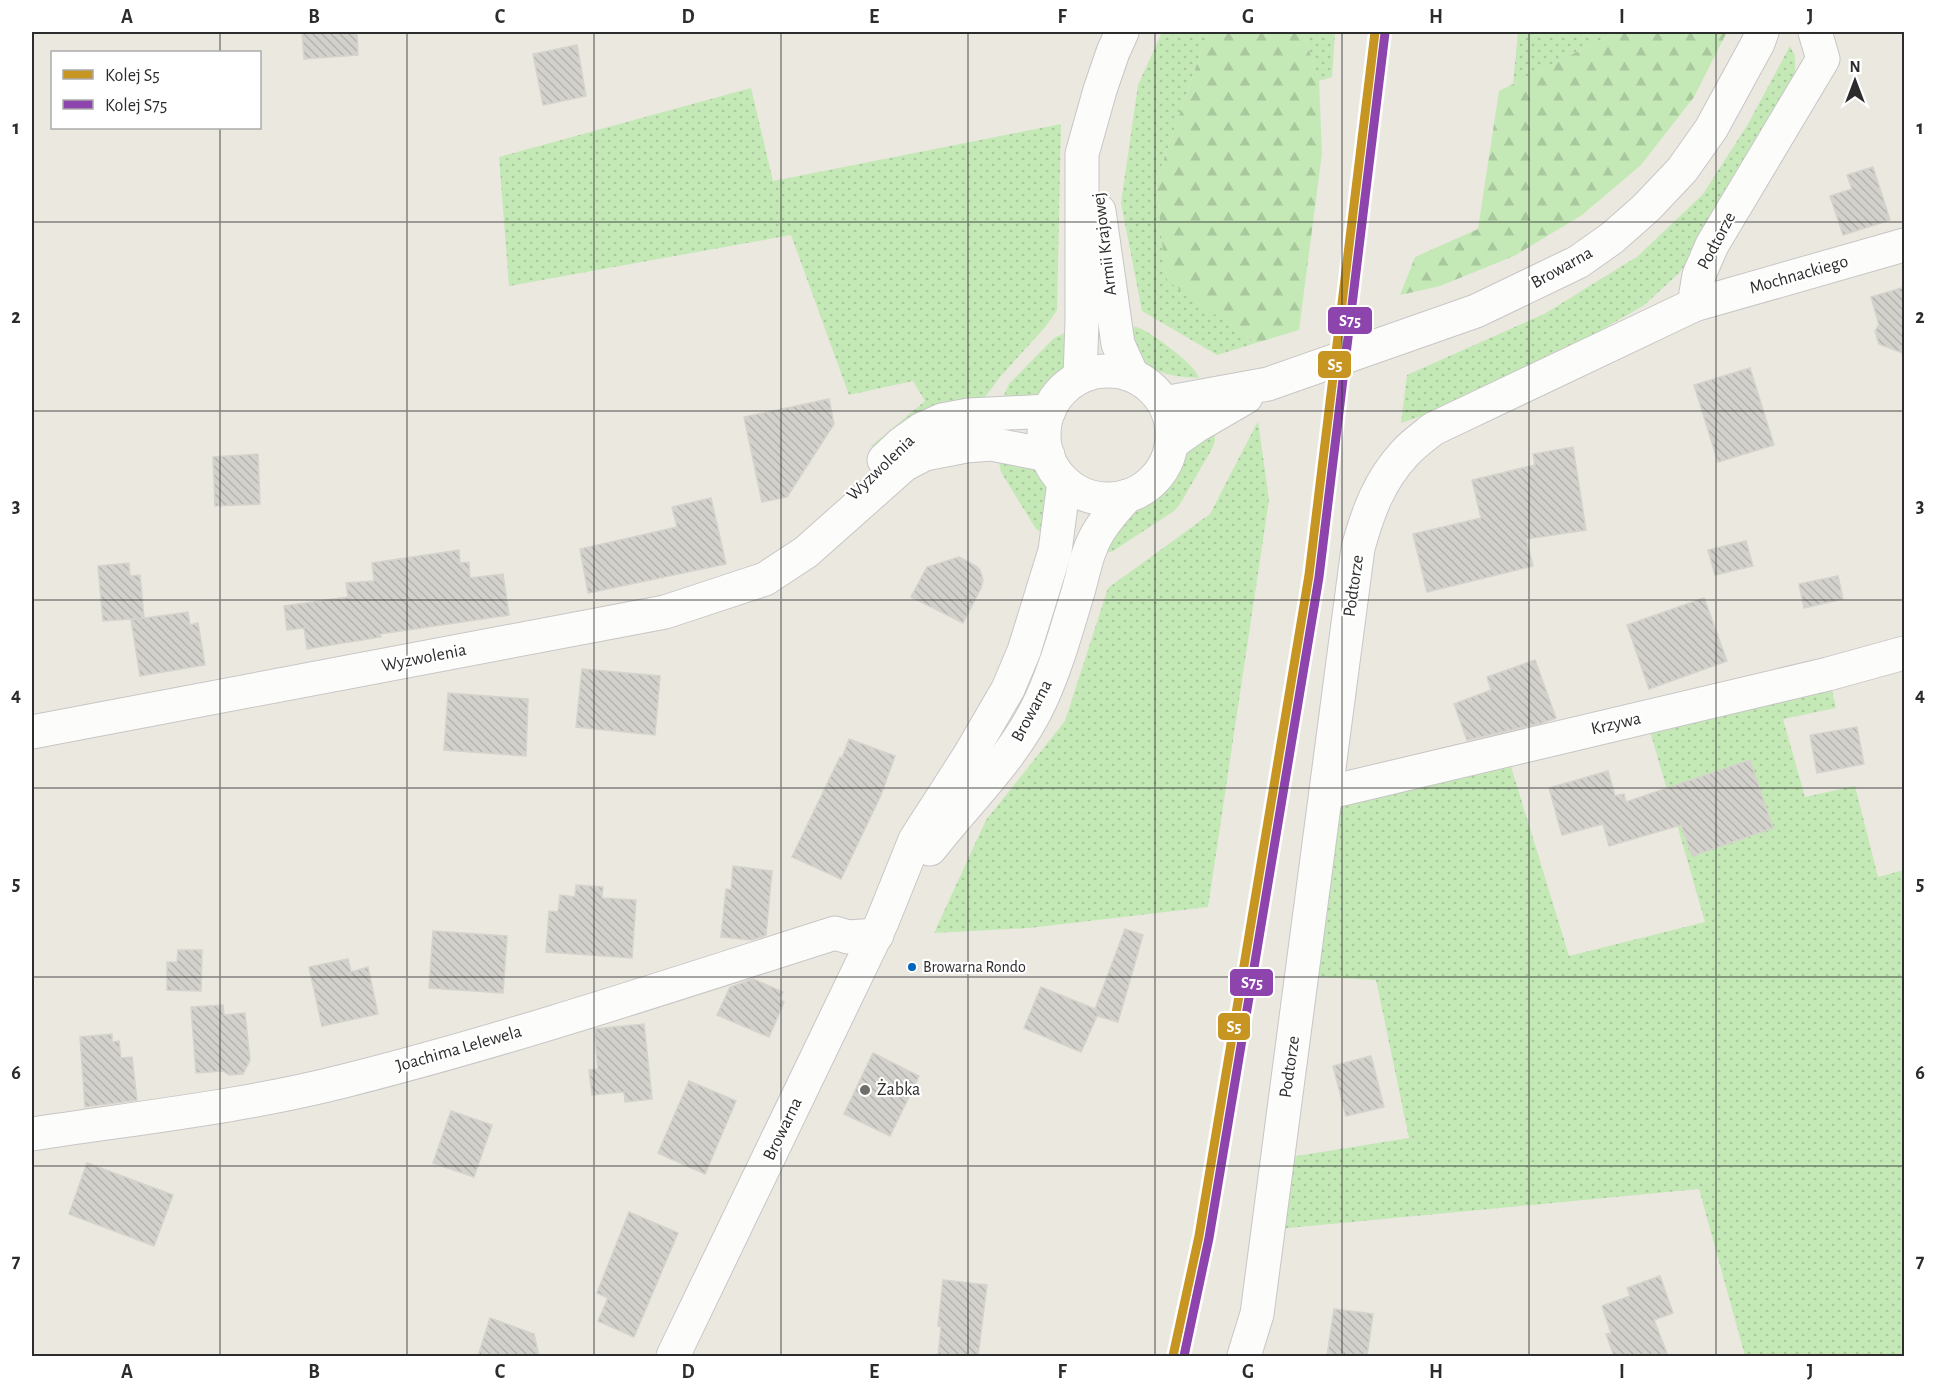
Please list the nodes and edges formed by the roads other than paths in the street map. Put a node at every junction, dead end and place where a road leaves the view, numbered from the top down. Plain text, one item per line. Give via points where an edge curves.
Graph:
1 (1122, 32) edge
2 (1762, 32) edge
3 (1815, 32) edge
4 (1096, 110) junction
5 (1905, 245) edge
6 (1694, 305) junction
7 (1132, 375) junction
8 (1080, 377) junction
9 (1268, 384) junction
10 (1164, 403) junction
11 (1049, 411) junction
12 (1172, 443) junction
13 (1056, 469) junction
14 (1128, 496) junction
15 (806, 552) junction
16 (1905, 653) edge
17 (32, 732) edge
18 (1326, 793) junction
19 (891, 901) junction
20 (877, 935) junction
21 (32, 1134) edge
22 (673, 1356) edge
23 (1244, 1356) edge

1 - 4 street, Armii Krajowej
2 - 9 street, Browarna via 1711,129 1682,170 1612,238 1578,262 1476,311
3 - 6 street, Podtorze via 1823,59 1712,245 1699,275
4 - 7 street, Armii Krajowej via 1102,244 1118,344
4 - 8 street, Armii Krajowej via 1082,154
5 - 6 street, Mochnackiego
6 - 18 street, Podtorze via 1432,429 1384,479 1367,513 1358,548
7 - 8 street via 1103,370
7 - 10 street via 1156,391
8 - 11 street via 1061,391
9 - 10 street, Browarna
9 - 12 street, Browarna
10 - 12 street via 1172,422
11 - 13 street via 1044,434
11 - 15 street, Wyzwolenia via 969,415 922,429 859,484
12 - 14 street via 1158,476
13 - 14 street via 1078,491 1111,499
13 - 15 street, Wyzwolenia via 991,444 925,454 904,465
13 - 19 street, Browarna via 1055,551 1024,651 1008,689 915,840
14 - 19 street, Browarna via 1098,533 1086,558 1060,655 1040,702 995,773 944,831
15 - 17 street, Wyzwolenia via 765,579 665,612
16 - 18 street, Krzywa
18 - 23 street, Podtorze via 1257,1314
19 - 20 street, Browarna
20 - 21 street, Joachima Lelewela via 848,937 835,933 494,1039 342,1081 236,1103
20 - 22 street, Browarna

